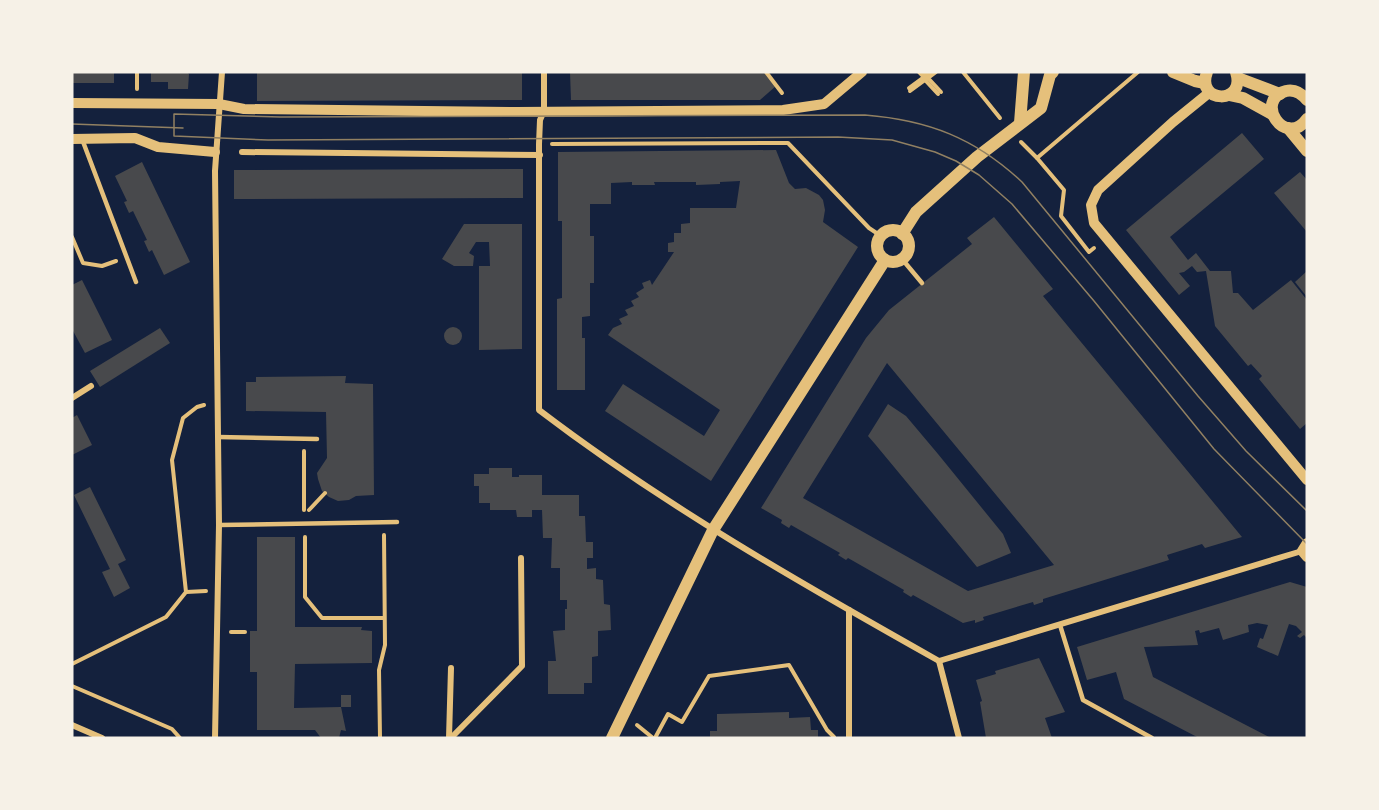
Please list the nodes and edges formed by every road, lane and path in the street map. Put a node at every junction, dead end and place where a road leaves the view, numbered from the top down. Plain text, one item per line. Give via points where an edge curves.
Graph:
1 (222, 72) edge
2 (544, 72) edge
3 (766, 72) edge
4 (862, 72) edge
5 (919, 72) edge
6 (936, 72) edge
7 (1024, 72) edge
8 (1053, 72) edge
9 (1138, 72) edge
10 (1173, 72) edge
11 (1237, 75) edge
12 (926, 76) edge
13 (1207, 82) edge
14 (910, 89) dead end
15 (940, 93) dead end
16 (1280, 94) junction
17 (1229, 95) junction
18 (1306, 96) edge
19 (72, 104) edge
20 (219, 104) junction
21 (783, 110) junction
22 (544, 111) junction
23 (1272, 114) junction
24 (1307, 118) edge
25 (1020, 123) junction
26 (1288, 128) junction
27 (77, 139) edge
28 (539, 144) junction
29 (1307, 151) edge
30 (216, 152) junction
31 (242, 152) dead end
32 (540, 155) junction
33 (902, 234) junction
34 (881, 236) junction
35 (72, 237) edge
36 (1105, 238) junction
37 (127, 256) junction
38 (902, 258) junction
39 (885, 260) junction
40 (136, 282) dead end
41 (922, 284) dead end
42 (91, 386) dead end
43 (72, 398) edge
44 (218, 400) junction
45 (218, 437) junction
46 (304, 439) junction
47 (317, 439) dead end
48 (1307, 480) edge
49 (325, 493) dead end
50 (319, 500) dead end
51 (304, 515) dead end
52 (384, 522) junction
53 (397, 522) dead end
54 (305, 524) junction
55 (219, 525) junction
56 (713, 530) junction
57 (1305, 550) edge
58 (522, 558) dead end
59 (849, 610) junction
60 (384, 618) junction
61 (1060, 624) junction
62 (231, 632) dead end
63 (245, 632) dead end
64 (939, 661) junction
65 (72, 664) edge
66 (451, 668) dead end
67 (72, 686) edge
68 (72, 725) edge
69 (102, 738) edge
70 (180, 738) edge
71 (215, 738) edge
72 (380, 738) edge
73 (450, 738) edge
74 (612, 738) edge
75 (655, 738) edge
76 (835, 738) edge
77 (849, 738) edge
78 (959, 738) edge
79 (1152, 738) edge

1 - 20 street
2 - 22 street
3 - 21 path via 783,94
4 - 21 street via 824,104
5 - 12 path
6 - 12 path
7 - 25 main road
8 - 25 main road via 1041,108
9 - 36 path via 1037,158 1064,190 1061,216 1089,252
10 - 13 main road
11 - 16 main road
11 - 17 main road via 1236,88
12 - 14 path
12 - 15 path
13 - 17 main road via 1219,97
13 - 36 street via 1173,122 1098,190 1091,205 1094,223
16 - 18 main road via 1292,90
16 - 23 main road via 1273,103
17 - 23 main road
19 - 20 street
20 - 22 street via 244,109
20 - 30 street
21 - 22 street
22 - 28 street
23 - 26 main road
24 - 26 main road via 1300,126
25 - 33 main road via 916,212
26 - 29 main road
27 - 30 street via 135,138 158,147
27 - 37 lane
28 - 32 street
28 - 34 path via 788,143
30 - 44 street
31 - 32 street
32 - 56 street via 539,410
33 - 34 main road via 893,231
33 - 38 main road via 909,246
34 - 39 main road via 877,249
35 - 37 path via 83,262 102,266
36 - 48 street
37 - 40 lane
38 - 39 main road via 894,262
38 - 41 lane
39 - 56 main road
42 - 43 street
44 - 45 street
44 - 65 path via 197,407 183,418 172,460 186,592 165,617
45 - 46 lane
45 - 55 street
46 - 47 lane
46 - 51 path
49 - 50 path
52 - 53 lane
52 - 54 lane
52 - 60 path
54 - 55 lane
54 - 60 path via 305,597 322,618
55 - 71 street
56 - 59 street
56 - 74 main road
57 - 61 street
58 - 73 street via 522,666
59 - 64 street
59 - 77 street
60 - 72 path via 385,645 379,670
61 - 64 street
61 - 79 lane via 1083,700
62 - 63 path
64 - 78 street
66 - 73 street
67 - 70 path via 172,729
68 - 69 street
75 - 76 path via 668,714 682,722 709,676 789,665

